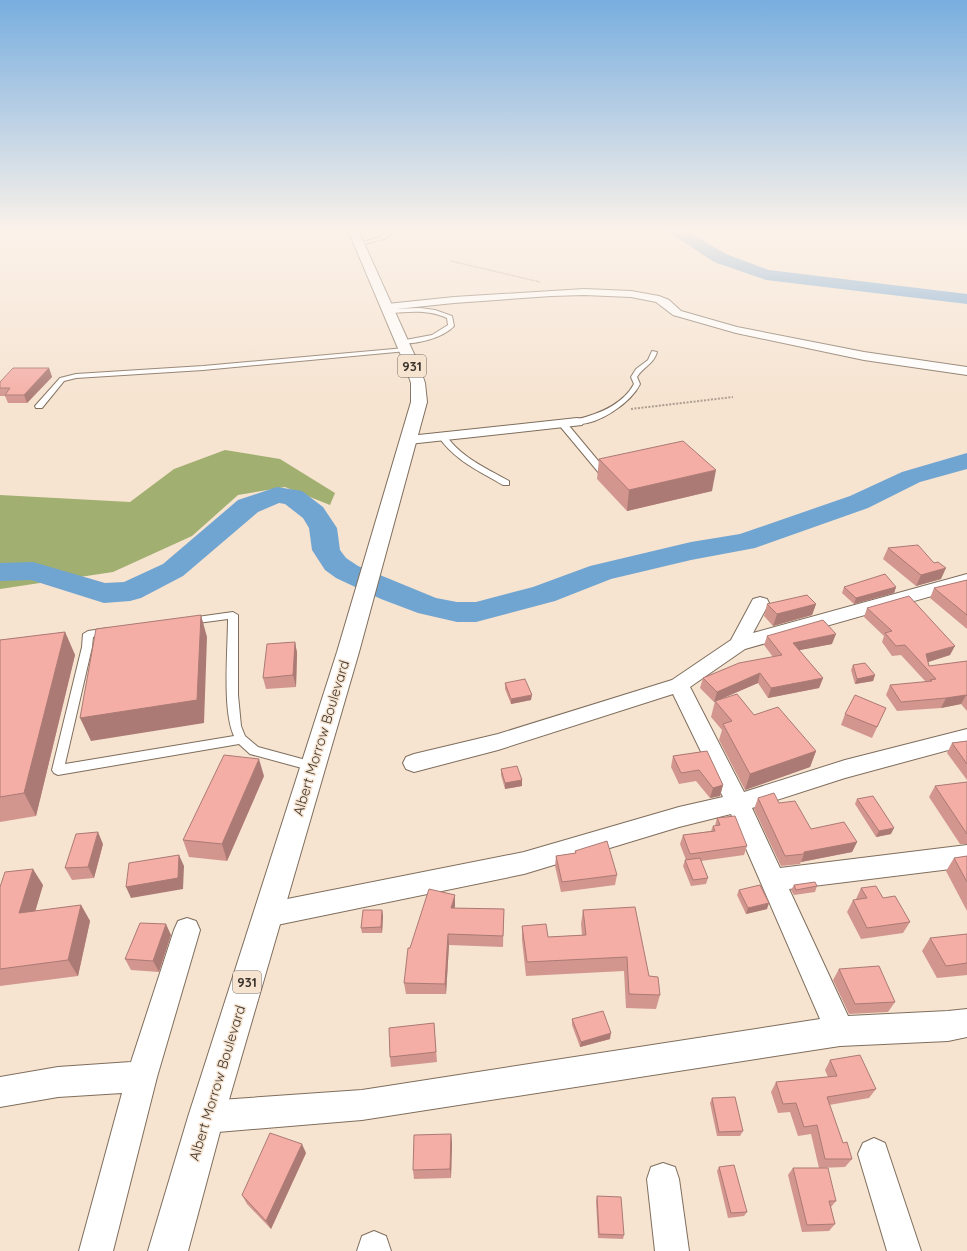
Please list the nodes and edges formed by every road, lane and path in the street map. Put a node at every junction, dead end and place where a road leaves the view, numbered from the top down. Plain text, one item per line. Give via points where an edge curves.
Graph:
1 (379, 288) edge
2 (388, 309) junction
3 (404, 346) junction
4 (654, 352) dead end
5 (967, 371) edge
6 (733, 397) dead end
7 (39, 406) dead end
8 (611, 411) junction
9 (577, 422) joint
10 (562, 423) junction
11 (442, 436) junction
12 (409, 440) junction
13 (602, 471) edge
14 (506, 484) dead end
15 (967, 580) edge
16 (760, 603) dead end
17 (179, 622) edge
18 (118, 630) edge
19 (738, 644) junction
20 (679, 684) junction
21 (967, 737) edge
22 (241, 739) junction
23 (414, 763) dead end
24 (313, 766) junction
25 (738, 802) junction
26 (967, 856) edge
27 (773, 880) junction
28 (267, 915) junction
29 (187, 930) dead end
30 (967, 1024) edge
31 (840, 1031) junction
32 (142, 1077) junction
33 (0, 1092) edge
34 (206, 1117) junction
35 (874, 1154) dead end
36 (663, 1179) dead end
37 (96, 1251) edge
38 (168, 1251) edge
39 (672, 1251) edge
40 (904, 1251) edge

1 - 2 highway, Albert Morrow Boulevard / 931
2 - 3 highway, Albert Morrow Boulevard / 931
2 - 3 lane via 430,309 450,317 451,326 445,332
2 - 5 street via 454,300 551,293 631,294 658,299 677,313 736,330 864,356
3 - 7 lane via 203,368 76,376 62,379
3 - 12 highway, Albert Morrow Boulevard / 931 via 418,383 419,402
4 - 8 lane via 649,364 636,372 634,377 637,384 634,391
6 - 8 path
8 - 9 lane via 598,418
9 - 10 street
10 - 11 street
10 - 13 lane
11 - 12 street
11 - 14 lane via 453,450
12 - 24 highway, Albert Morrow Boulevard / 931
15 - 19 street
16 - 19 street
17 - 22 lane via 233,615 233,695 235,726
18 - 22 lane via 88,634 58,770
19 - 20 street
20 - 23 street via 498,742
20 - 25 street
21 - 25 street via 845,769
22 - 24 lane via 254,751
24 - 28 highway, Albert Morrow Boulevard / 931
25 - 27 street
25 - 28 street via 524,863
26 - 27 street
27 - 31 street
28 - 34 highway, Albert Morrow Boulevard / 931
29 - 32 street
30 - 31 street
31 - 34 street via 362,1105
32 - 33 street via 58,1082
32 - 37 street
34 - 38 highway, Albert Morrow Boulevard / 931
35 - 40 street
36 - 39 street

